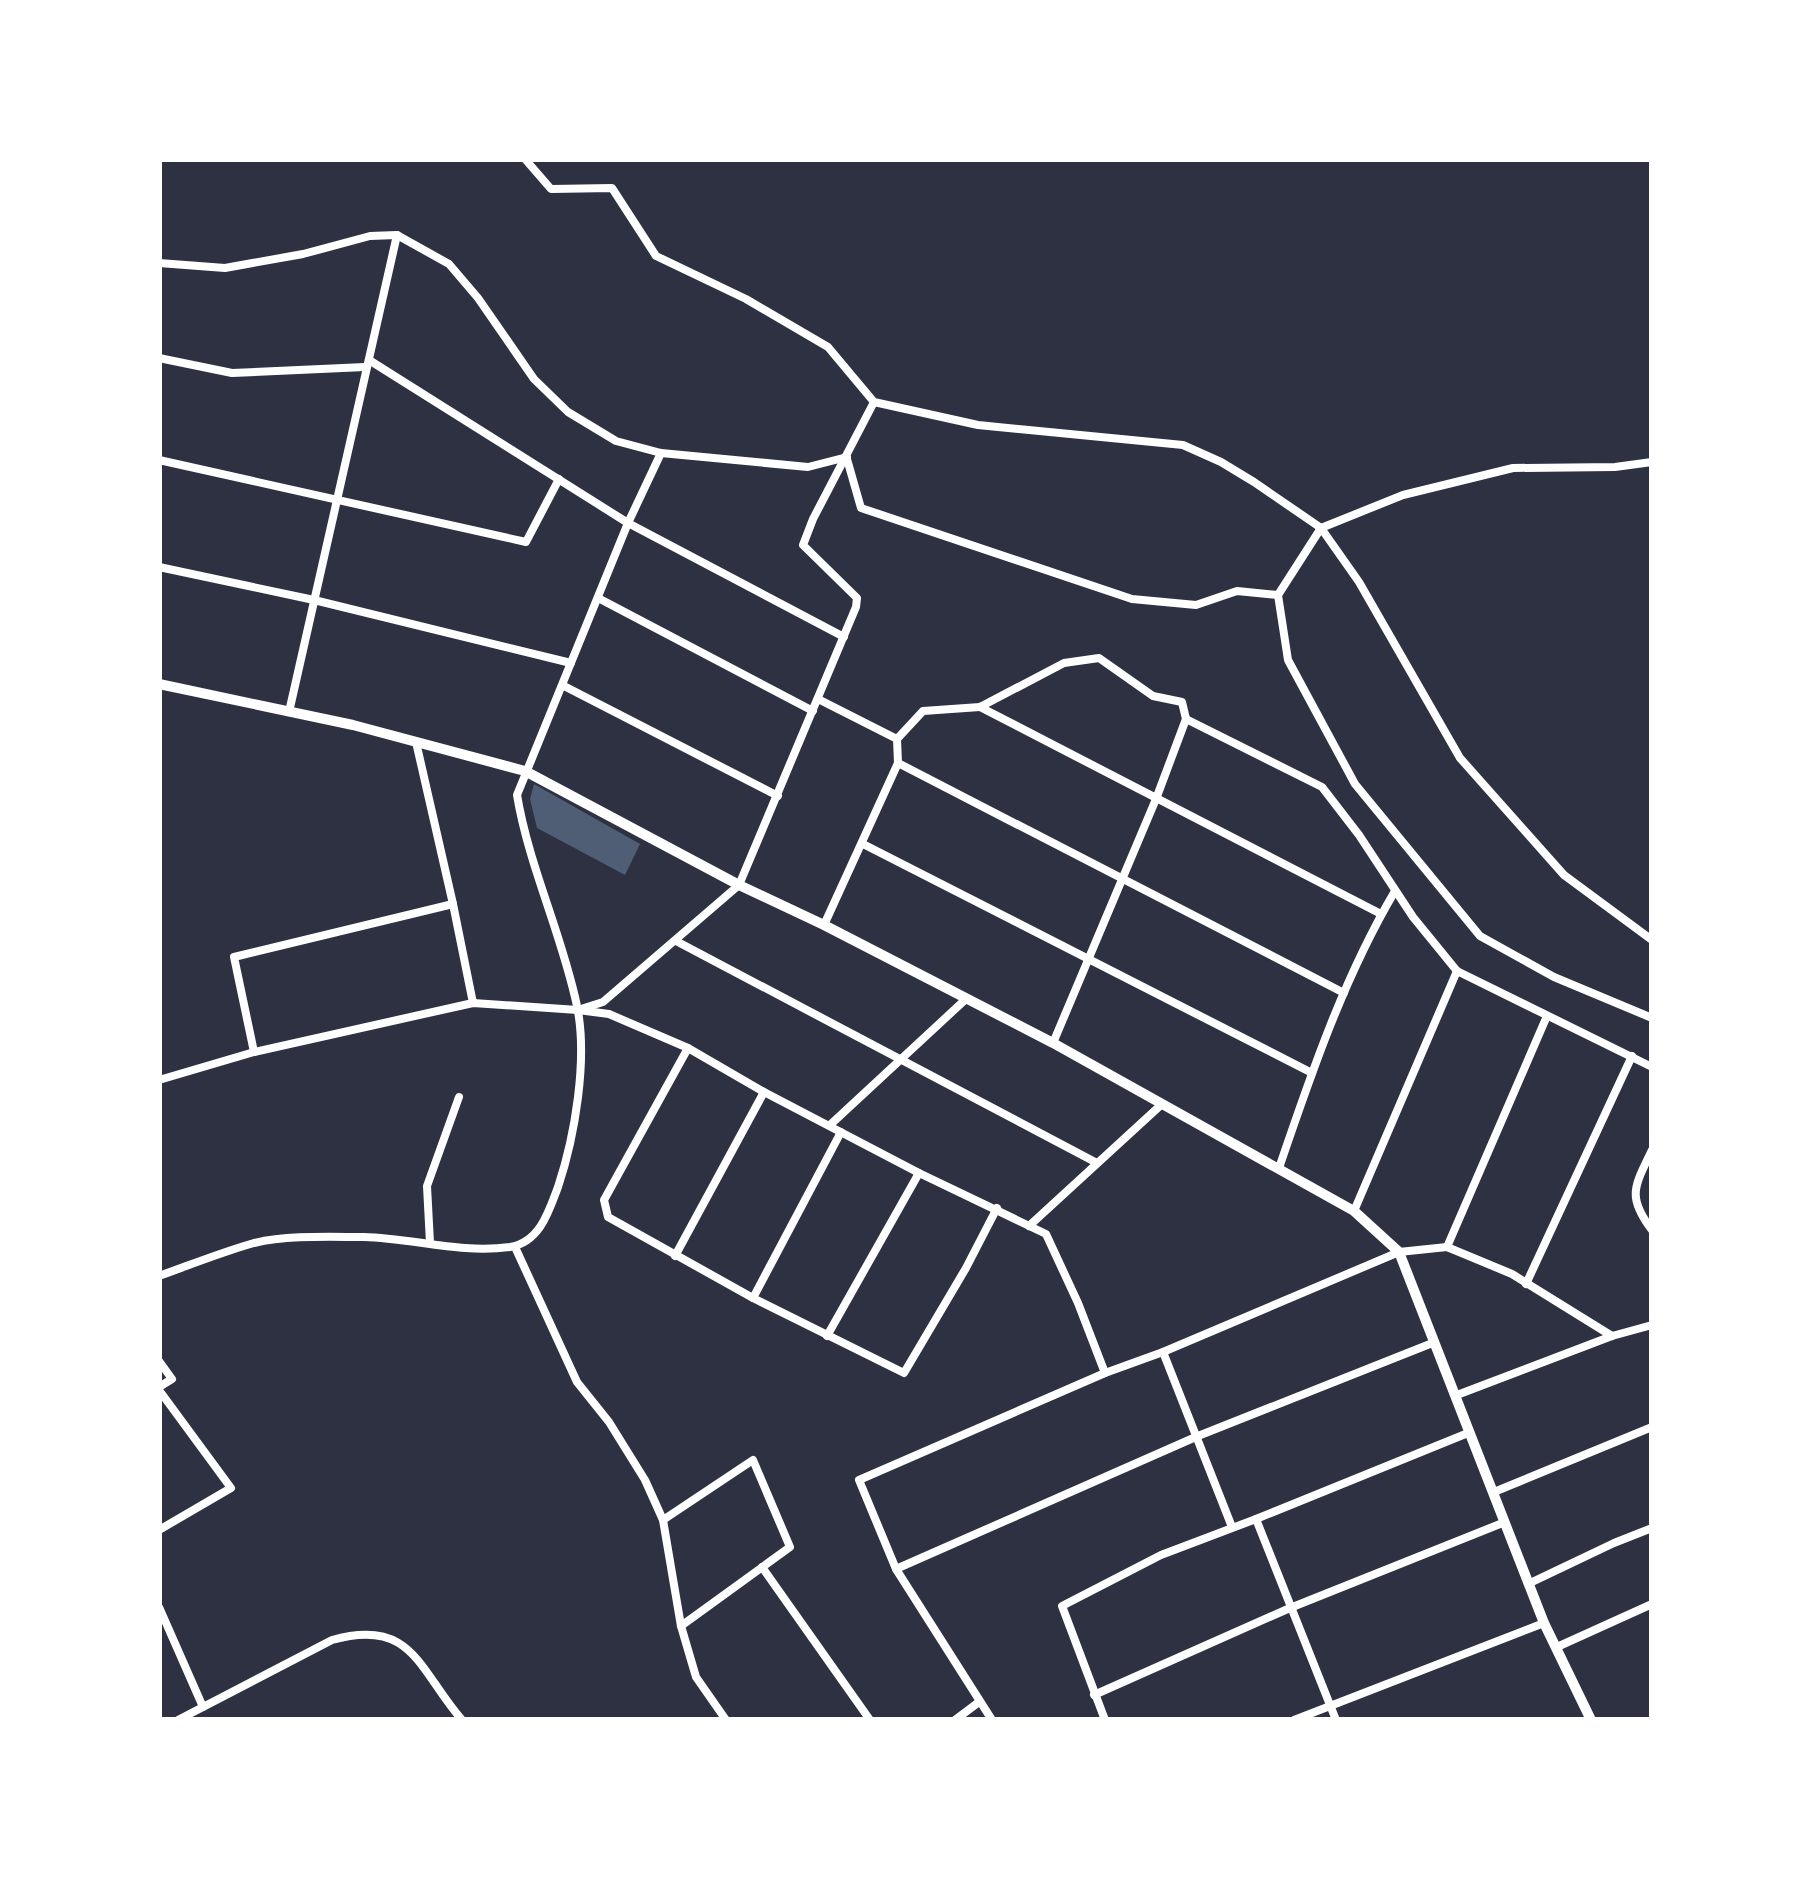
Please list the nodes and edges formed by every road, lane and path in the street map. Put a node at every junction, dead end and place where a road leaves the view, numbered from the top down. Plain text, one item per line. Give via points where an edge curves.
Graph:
1 (525, 159) edge
2 (397, 235) junction
3 (159, 263) edge
4 (159, 358) edge
5 (367, 363) junction
6 (874, 402) junction
7 (662, 453) junction
8 (847, 457) junction
9 (159, 460) edge
10 (1652, 462) edge
11 (559, 479) junction
12 (338, 502) junction
13 (628, 523) junction
14 (1321, 528) junction
15 (159, 568) edge
16 (1278, 595) junction
17 (599, 599) junction
18 (314, 600) junction
19 (844, 637) junction
20 (572, 663) junction
21 (159, 684) edge
22 (564, 686) junction
23 (818, 698) junction
24 (980, 707) junction
25 (813, 711) junction
26 (289, 712) junction
27 (1186, 719) junction
28 (897, 739) junction
29 (416, 741) junction
30 (898, 763) junction
31 (525, 771) junction
32 (778, 796) junction
33 (1156, 800) junction
34 (863, 844) junction
35 (1123, 878) junction
36 (739, 885) junction
37 (1395, 891) junction
38 (453, 904) junction
39 (1381, 914) junction
40 (824, 925) junction
41 (1652, 940) edge
42 (676, 941) junction
43 (1089, 958) junction
44 (1457, 971) junction
45 (1344, 993) junction
46 (968, 998) junction
47 (473, 1003) junction
48 (578, 1010) junction
49 (1547, 1016) junction
50 (1652, 1018) edge
51 (1053, 1043) junction
52 (688, 1048) junction
53 (254, 1052) junction
54 (1632, 1056) junction
55 (899, 1059) junction
56 (1652, 1067) edge
57 (1312, 1072) junction
58 (159, 1080) edge
59 (764, 1092) junction
60 (459, 1097) dead end
61 (1162, 1104) junction
62 (830, 1125) junction
63 (841, 1132) junction
64 (1652, 1150) edge
65 (1097, 1163) junction
66 (1279, 1168) junction
67 (919, 1173) junction
68 (997, 1208) junction
69 (1354, 1211) junction
70 (1029, 1226) junction
71 (1652, 1230) edge
72 (430, 1243) junction
73 (515, 1246) junction
74 (1447, 1247) junction
75 (1399, 1252) junction
76 (675, 1256) junction
77 (159, 1276) edge
78 (1526, 1284) junction
79 (753, 1298) junction
80 (1652, 1325) edge
81 (827, 1336) junction
82 (1612, 1336) junction
83 (1435, 1342) junction
84 (1163, 1352) junction
85 (159, 1361) edge
86 (1105, 1373) junction
87 (159, 1389) edge
88 (1457, 1395) junction
89 (1652, 1427) edge
90 (1468, 1433) junction
91 (1198, 1436) junction
92 (1494, 1492) junction
93 (663, 1520) junction
94 (1256, 1520) junction
95 (1505, 1522) junction
96 (1232, 1526) junction
97 (1652, 1528) edge
98 (159, 1530) edge
99 (762, 1567) junction
100 (896, 1569) junction
101 (1530, 1583) junction
102 (159, 1607) edge
103 (1290, 1607) junction
104 (1651, 1607) edge
105 (1544, 1622) junction
106 (681, 1626) junction
107 (164, 1630) edge
108 (1557, 1647) junction
109 (1094, 1695) junction
110 (979, 1702) junction
111 (1329, 1705) junction
112 (203, 1707) junction
113 (178, 1720) edge
114 (462, 1720) edge
115 (726, 1720) edge
116 (870, 1720) edge
117 (955, 1720) edge
118 (992, 1720) edge
119 (1105, 1720) edge
120 (1294, 1720) edge
121 (1336, 1720) edge
122 (1591, 1720) edge

1 - 6 street via 551,189 612,188 656,256 828,347
2 - 3 street via 225,268
2 - 5 street
2 - 7 street via 449,264 568,412 616,441
4 - 5 street via 232,374
5 - 11 street
5 - 12 street
6 - 8 street
6 - 14 street via 978,425 1184,446
7 - 8 street via 808,467
7 - 13 street
8 - 16 street via 861,508 1132,598 1196,605 1237,592
8 - 19 street via 802,545 857,598
9 - 12 street
10 - 14 street via 1513,468 1403,495
11 - 12 street via 526,542
11 - 13 street
12 - 18 street
13 - 17 street
13 - 19 street
14 - 16 street
14 - 41 street via 1460,758 1564,875
15 - 18 street
16 - 50 street via 1288,660 1355,784 1480,937
17 - 20 street
17 - 25 street
18 - 20 street
18 - 26 street
19 - 23 street
20 - 22 street
21 - 26 street
22 - 31 street
22 - 32 street
23 - 25 street
23 - 28 street
24 - 27 street via 1064,663 1094,657 1154,696 1182,702
24 - 28 street via 922,711
24 - 33 street
25 - 32 street
26 - 29 street
27 - 33 street
27 - 37 street via 1322,787
28 - 30 street
29 - 31 street
29 - 38 street
30 - 34 street
30 - 35 street
31 - 36 street
31 - 48 street via 517,795 523,831
32 - 36 street
33 - 35 street
33 - 39 street
34 - 40 street
34 - 43 street
35 - 43 street
35 - 45 street
36 - 40 street
36 - 42 street
37 - 39 street
37 - 44 street
38 - 47 street
38 - 53 street via 234,958
39 - 45 street
40 - 46 street
42 - 48 street via 603,1002
42 - 55 street
43 - 51 street
43 - 57 street
44 - 49 street
44 - 69 street
45 - 57 street
46 - 51 street
46 - 55 street
47 - 48 street
47 - 53 street
48 - 52 street via 609,1014
48 - 73 street via 568,1158 544,1225
49 - 54 street
49 - 74 street
51 - 61 street
52 - 59 street
52 - 76 street via 604,1200 608,1217
53 - 58 street
54 - 56 street
54 - 78 street
55 - 62 street
55 - 65 street
57 - 66 street
59 - 62 street
59 - 76 street
60 - 72 street via 427,1186
61 - 65 street
61 - 66 street
62 - 63 street
63 - 67 street
63 - 79 street
64 - 71 street via 1634,1186 1636,1209
65 - 70 street
66 - 69 street
67 - 68 street
67 - 81 street
68 - 70 street
68 - 81 street via 904,1373
69 - 75 street
70 - 86 street via 1046,1234
72 - 73 street
72 - 77 street via 282,1239
73 - 93 street via 577,1382 609,1422
74 - 75 street
74 - 78 street
75 - 83 street
75 - 84 street
76 - 79 street
78 - 82 street
79 - 81 street
80 - 82 street
82 - 88 street
83 - 88 street
83 - 91 street
84 - 86 street
84 - 91 street
85 - 87 street via 172,1378
86 - 100 street via 860,1480
87 - 98 street via 231,1488
88 - 90 street
89 - 92 street
90 - 92 street
90 - 94 street
91 - 96 street
91 - 100 street
92 - 95 street
93 - 99 street via 753,1460 790,1546
93 - 106 street
94 - 96 street
94 - 103 street
95 - 101 street
95 - 103 street
96 - 109 street via 1062,1606
97 - 101 street
99 - 106 street
99 - 116 street
100 - 110 street
101 - 105 street
102 - 107 street
103 - 109 street
103 - 111 street
104 - 108 street
105 - 108 street
105 - 111 street
106 - 115 street via 696,1677
107 - 112 street
108 - 122 street
109 - 119 street
110 - 117 street
110 - 118 street
111 - 120 street
111 - 121 street
112 - 113 street
112 - 114 street via 356,1633 397,1640 417,1656

